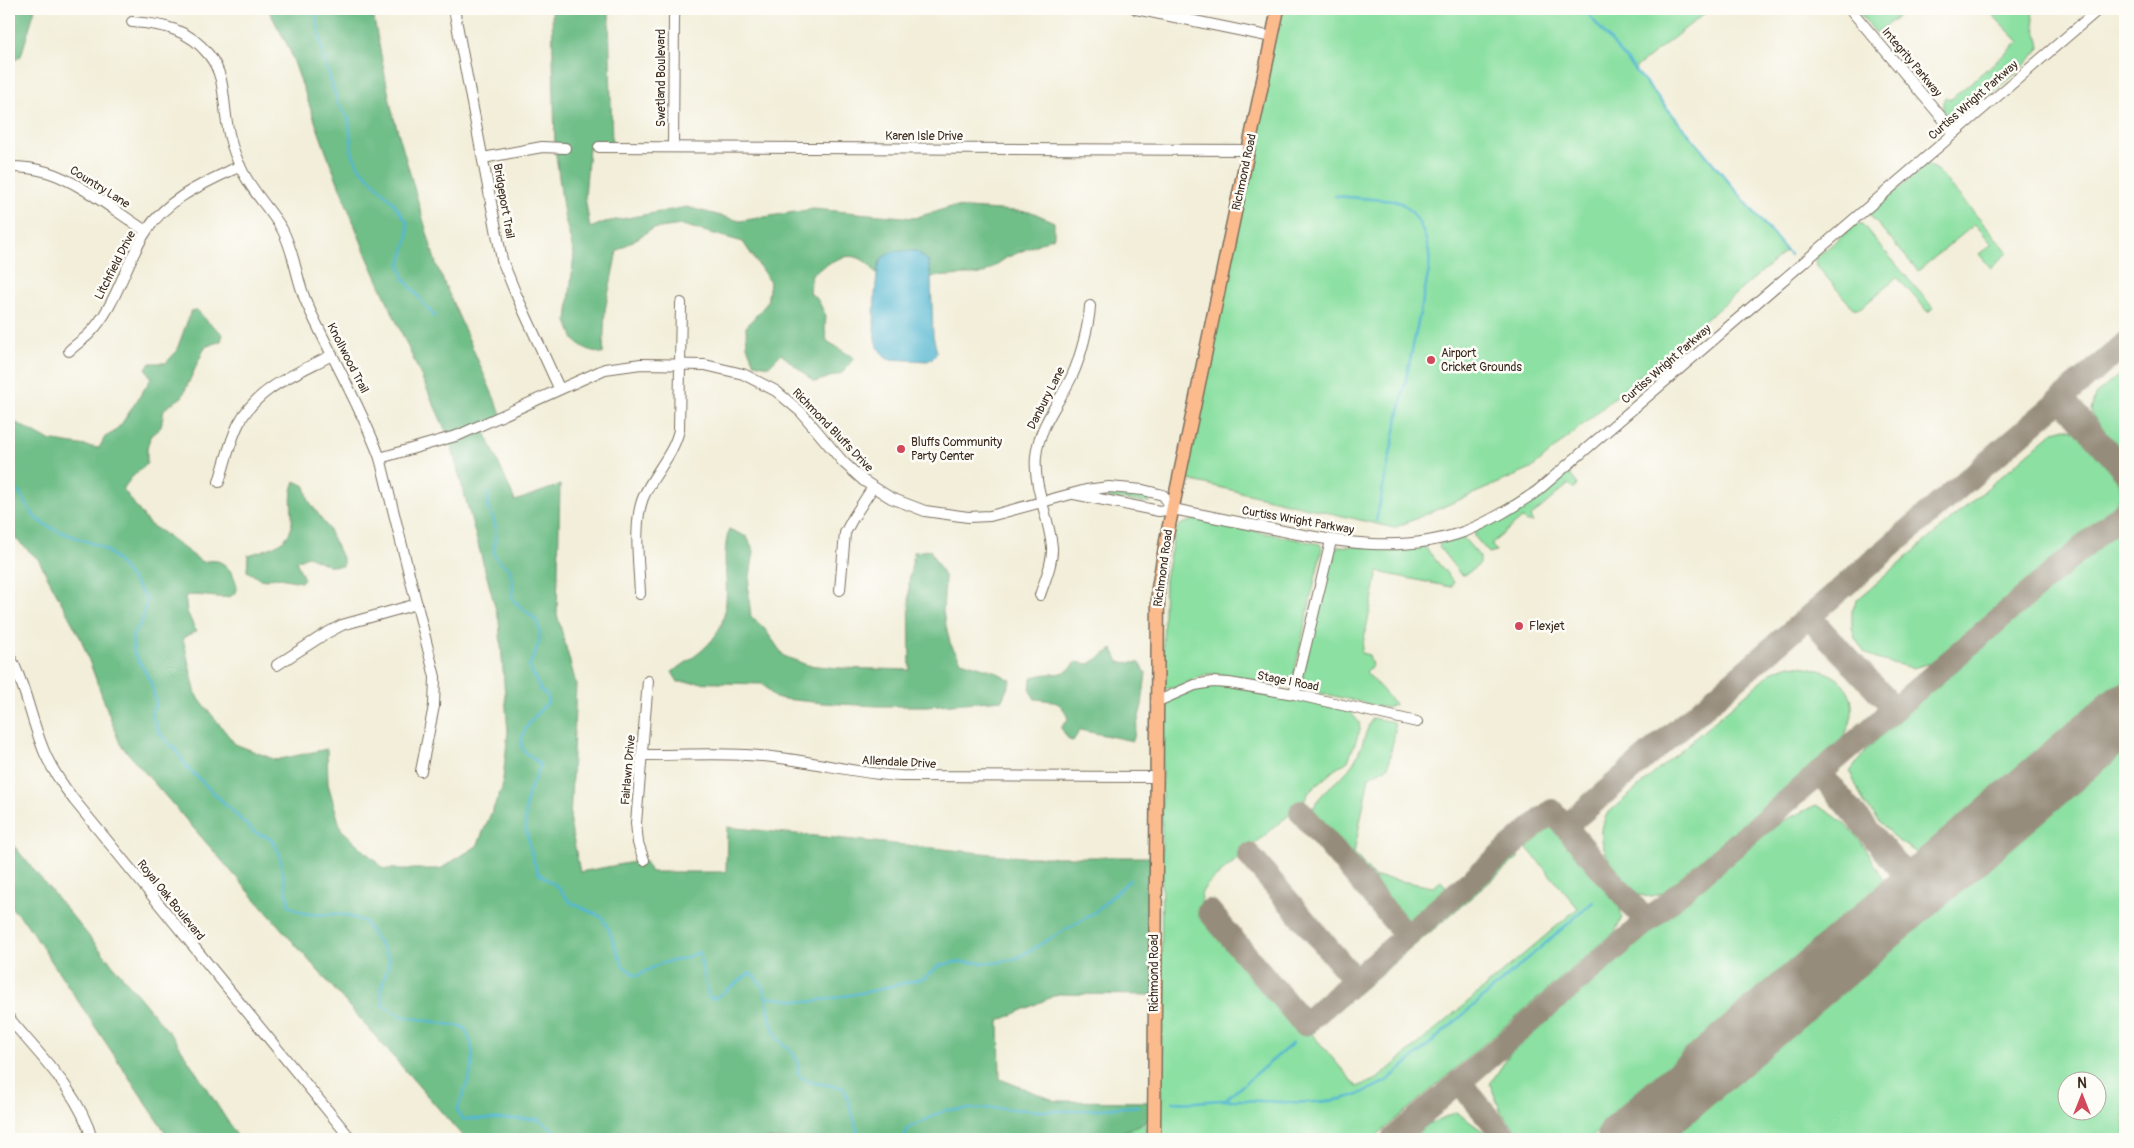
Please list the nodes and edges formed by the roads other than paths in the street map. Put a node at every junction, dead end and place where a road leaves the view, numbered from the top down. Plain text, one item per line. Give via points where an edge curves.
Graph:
1 (454, 9) edge
2 (675, 9) edge
3 (1136, 9) edge
4 (1278, 9) edge
5 (1850, 9) edge
6 (2099, 9) edge
7 (132, 22) dead end
8 (1272, 37) junction
9 (1954, 132) junction
10 (599, 147) dead end
11 (673, 147) junction
12 (565, 148) dead end
13 (1248, 150) junction
14 (483, 158) junction
15 (240, 166) junction
16 (9, 167) edge
17 (146, 231) junction
18 (681, 303) dead end
19 (1090, 306) dead end
20 (68, 350) dead end
21 (332, 355) junction
22 (681, 364) junction
23 (559, 388) junction
24 (380, 458) junction
25 (219, 482) dead end
26 (873, 487) junction
27 (1074, 494) junction
28 (1042, 502) junction
29 (1173, 509) junction
30 (1331, 541) junction
31 (840, 590) dead end
32 (640, 594) dead end
33 (1040, 595) dead end
34 (417, 604) junction
35 (9, 655) edge
36 (277, 665) dead end
37 (648, 681) dead end
38 (1294, 694) junction
39 (1156, 702) junction
40 (1417, 722) dead end
41 (642, 755) junction
42 (421, 772) dead end
43 (1156, 776) junction
44 (644, 860) dead end
45 (9, 1018) edge
46 (92, 1139) edge
47 (351, 1139) edge
48 (1154, 1139) edge

1 - 14 street, Bridgeport Trail
2 - 11 street, Swetland Boulevard
3 - 8 street
4 - 8 main road, Richmond Road
5 - 9 street, Integrity Parkway
6 - 9 street, Curtiss Wright Parkway
7 - 15 street, Knollwood Trail via 179,30 210,56 221,80 229,134
8 - 13 main road, Richmond Road
9 - 30 street, Curtiss Wright Parkway via 1536,492 1493,520 1464,532 1428,541 1383,545
10 - 11 street, Karen Isle Drive
11 - 13 street, Karen Isle Drive
12 - 14 street via 542,147
13 - 29 main road, Richmond Road
14 - 23 street, Bridgeport Trail via 502,260
15 - 17 street, Litchfield Drive via 181,196
15 - 21 street, Knollwood Trail via 285,236 303,295
16 - 17 street, Country Lane via 34,169 59,177
17 - 20 street, Litchfield Drive via 100,319 90,334
18 - 22 street
19 - 28 street, Danbury Lane via 1075,370 1050,415 1038,445 1036,467
21 - 24 street, Knollwood Trail via 362,413
21 - 25 street via 280,382 254,402 239,424
22 - 23 street, Richmond Bluffs Drive via 641,364 605,369
22 - 26 street, Richmond Bluffs Drive via 729,370 776,391 800,412 843,462
22 - 32 street via 681,414 677,439 648,487 639,513
23 - 24 street, Richmond Bluffs Drive via 459,434
24 - 34 street, Knollwood Trail
26 - 28 street, Richmond Bluffs Drive via 906,505 955,516 990,516
26 - 31 street via 845,533
27 - 28 street, Richmond Bluffs Drive
27 - 29 street, Curtiss Wright Parkway via 1159,511
27 - 29 street, Richmond Bluffs Drive via 1109,487 1143,490 1163,495
28 - 33 street, Danbury Lane via 1052,553
29 - 30 street, Curtiss Wright Parkway
29 - 39 main road, Richmond Road via 1158,588
30 - 38 street
34 - 36 street via 342,625
34 - 42 street, Knollwood Trail via 436,687
35 - 47 street, Royal Oak Boulevard via 27,697 42,747 56,776
37 - 41 street, Fairlawn Drive
38 - 39 street, Stage I Road via 1212,682 1196,685
38 - 40 street, Stage I Road
39 - 43 main road, Richmond Road
41 - 43 street, Allendale Drive via 763,756 862,773 901,776
41 - 44 street, Fairlawn Drive via 636,823
43 - 48 main road, Richmond Road
45 - 46 street via 66,1087 84,1117

